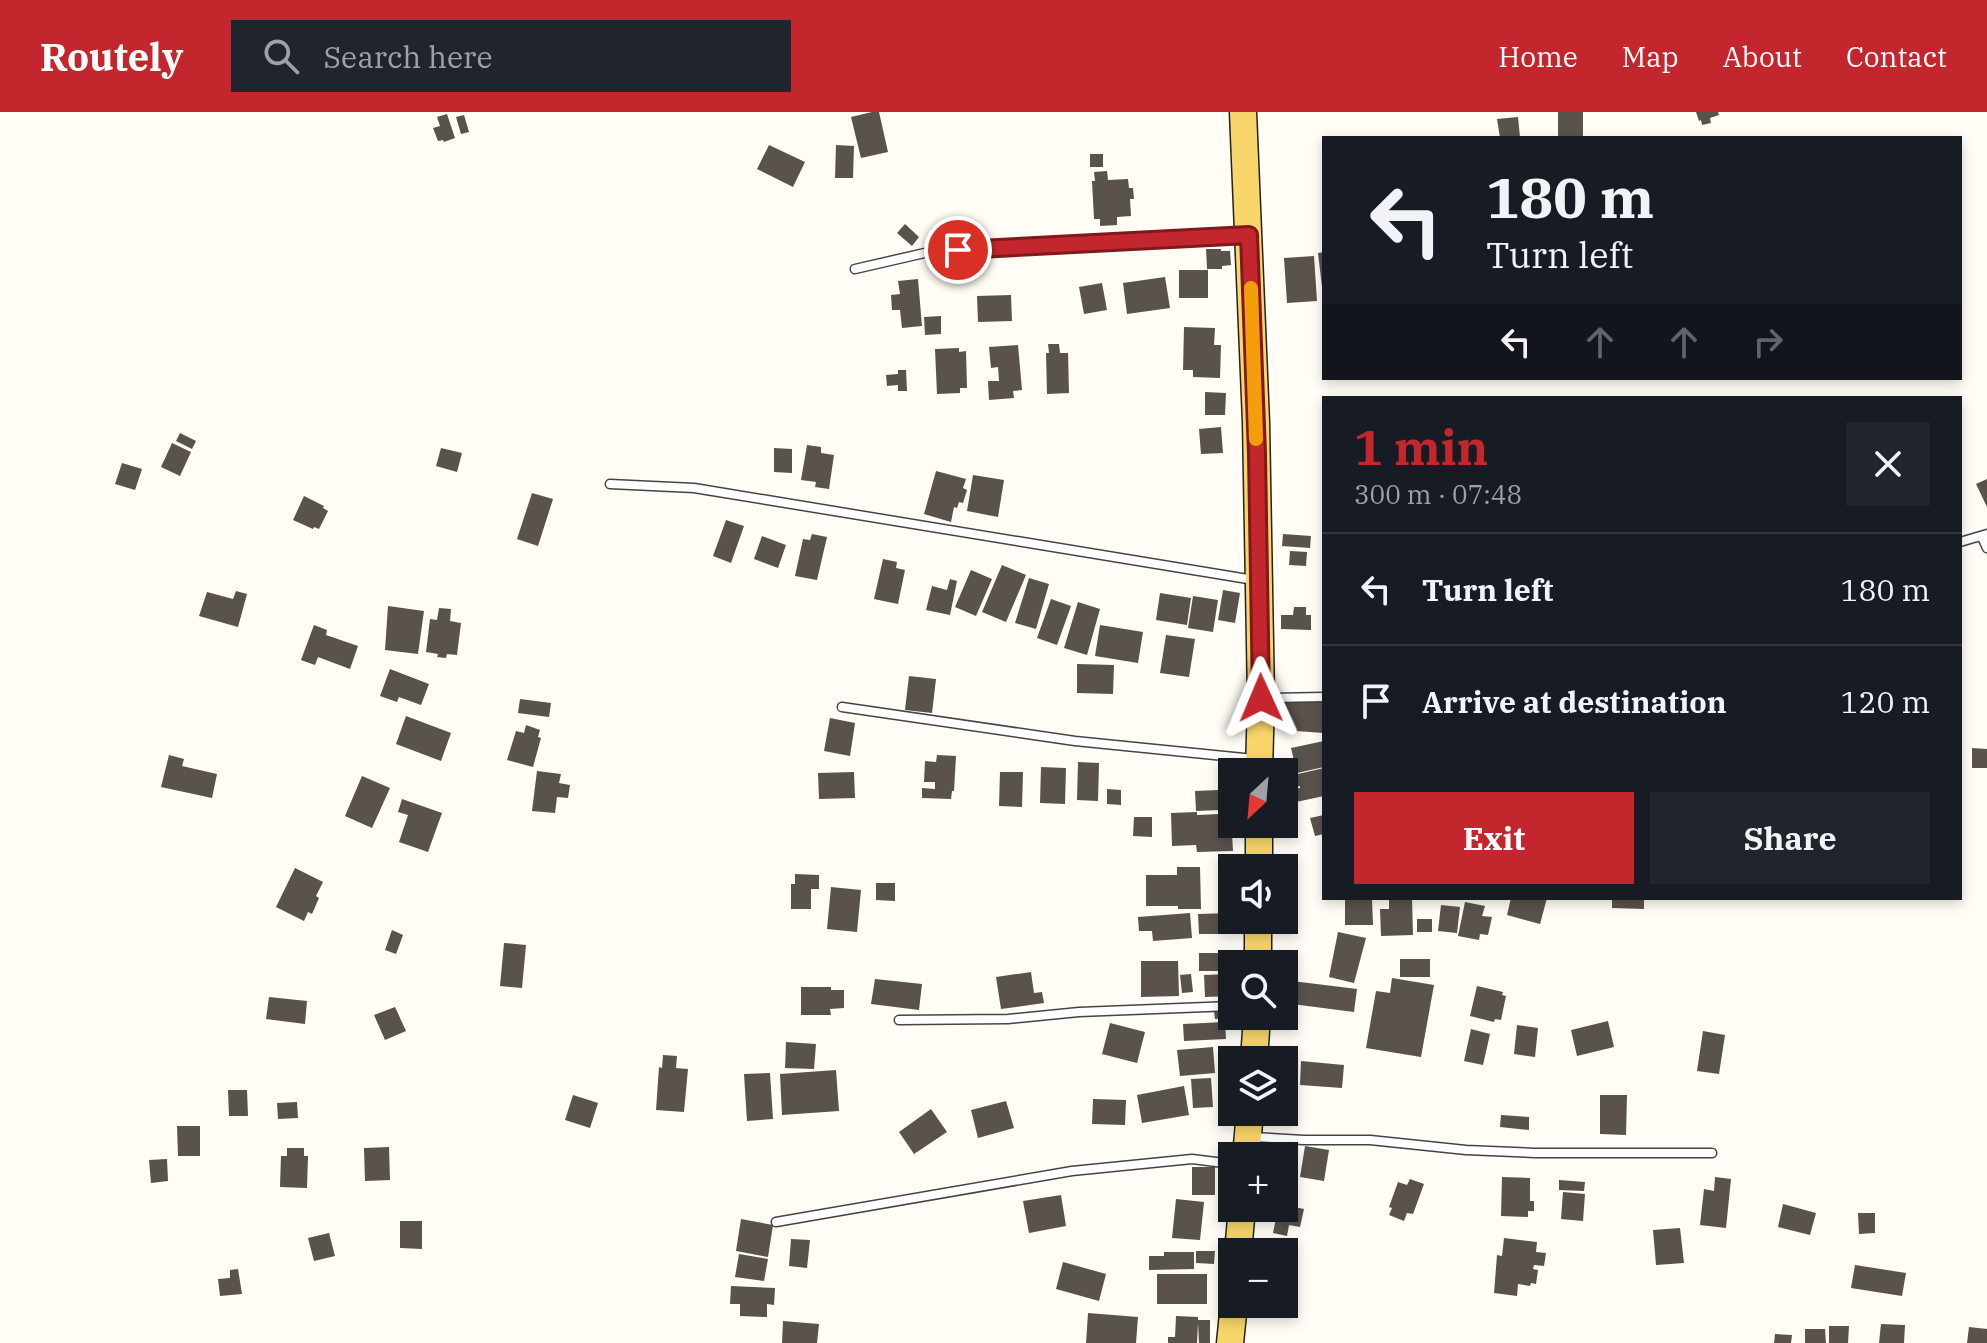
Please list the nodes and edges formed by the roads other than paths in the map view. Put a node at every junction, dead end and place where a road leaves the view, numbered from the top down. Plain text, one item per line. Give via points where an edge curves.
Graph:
1 (1243, 112) edge
2 (1249, 235) junction
3 (855, 269) dead end
4 (610, 484) dead end
5 (1984, 535) edge
6 (1962, 541) edge
7 (1987, 548) edge
8 (1259, 581) junction
9 (1322, 697) edge
10 (1261, 698) junction
11 (842, 707) dead end
12 (1259, 758) edge
13 (1218, 760) edge
14 (1218, 1007) edge
15 (899, 1020) dead end
16 (1248, 1135) edge
17 (1712, 1153) dead end
18 (1218, 1162) edge
19 (776, 1222) dead end
20 (1233, 1318) edge
21 (1230, 1343) edge

1 - 2 main road
2 - 3 lane via 929,252
2 - 8 main road
4 - 8 lane via 694,488
5 - 6 lane
5 - 7 lane
8 - 10 main road
9 - 10 lane
10 - 12 main road
11 - 13 lane
14 - 15 lane
16 - 17 lane via 1535,1153
18 - 19 lane via 1192,1159 1072,1171
20 - 21 main road

